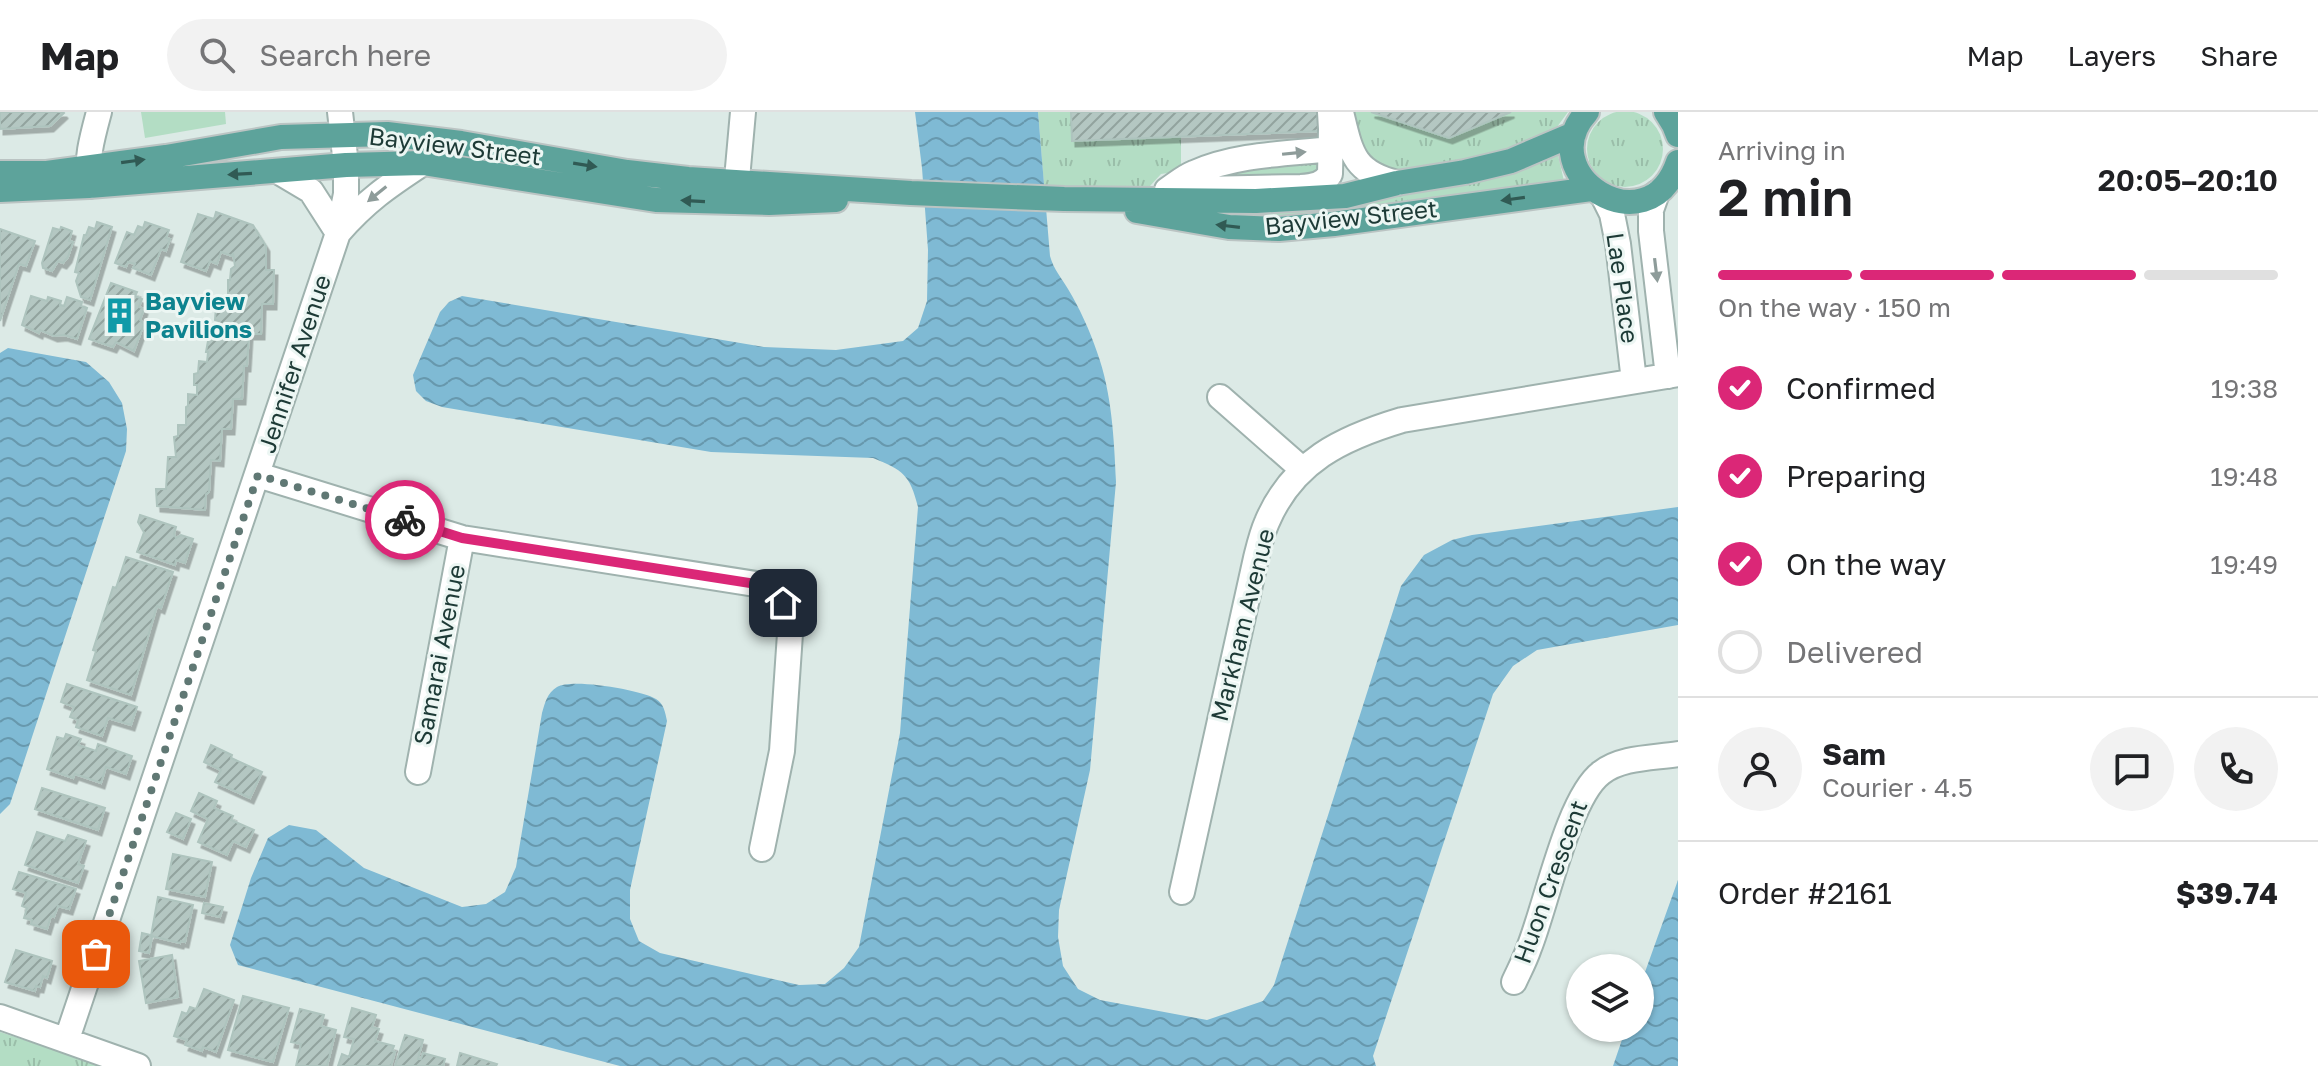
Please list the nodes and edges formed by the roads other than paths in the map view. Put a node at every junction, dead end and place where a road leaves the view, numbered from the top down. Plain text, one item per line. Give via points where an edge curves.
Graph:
1 (99, 112) edge
2 (743, 112) edge
3 (1330, 112) edge
4 (1341, 112) edge
5 (1670, 114) edge
6 (1583, 118) edge
7 (341, 123) edge
8 (1678, 135) edge
9 (1331, 149) junction
10 (200, 151) junction
11 (423, 163) junction
12 (346, 165) junction
13 (279, 172) junction
14 (0, 173) edge
15 (205, 176) junction
16 (88, 177) junction
17 (1671, 177) edge
18 (1397, 183) junction
19 (0, 190) edge
20 (1167, 190) junction
21 (735, 192) junction
22 (1597, 194) junction
23 (1064, 199) junction
24 (1093, 199) junction
25 (338, 233) junction
26 (1673, 375) edge
27 (1634, 381) junction
28 (1220, 397) dead end
29 (1302, 469) junction
30 (258, 475) junction
31 (462, 538) junction
32 (1678, 754) edge
33 (418, 772) dead end
34 (762, 849) dead end
35 (1182, 892) dead end
36 (1514, 982) dead end
37 (0, 1017) edge
38 (67, 1039) junction
39 (138, 1066) edge

1 - 16 street via 89,145
2 - 21 street
3 - 9 street
4 - 18 street via 1362,167
5 - 8 main road
6 - 18 main road, Bayview Street via 1511,161
6 - 22 main road via 1573,149 1575,164
7 - 10 main road, Bayview Street
7 - 12 street, Jennifer Avenue
7 -> 21 main road, Bayview Street
20 -> 9 street via 1213,166
9 - 20 street via 1330,174 1316,186
10 - 15 main road
16 -> 10 main road, Bayview Street
11 - 12 main road, Bayview Street
21 -> 11 main road, Bayview Street via 656,200
11 -> 25 street, Jennifer Avenue via 385,188
12 - 13 main road, Bayview Street
12 - 25 street, Jennifer Avenue
13 -> 15 main road, Bayview Street
13 - 25 street via 311,191
14 - 16 main road, Bayview Street
15 - 16 main road, Bayview Street
16 - 19 main road, Bayview Street
17 - 22 main road, Bayview Street via 1644,200 1631,203
17 -> 26 street, Lae Place via 1651,210 1651,231
18 - 24 main road, Bayview Street via 1299,200
20 - 24 street
21 - 23 main road, Bayview Street via 831,201 911,193
22 -> 23 main road, Bayview Street via 1279,229 1229,227
22 - 27 street, Lae Place via 1612,214 1616,232
23 - 24 main road, Bayview Street
25 - 30 street, Jennifer Avenue
26 - 27 street, Markham Avenue
27 - 29 street, Markham Avenue via 1402,420 1337,444
28 - 29 street
29 - 35 street, Markham Avenue via 1267,522 1256,558
30 - 31 street
30 - 38 street, Jennifer Avenue
31 - 33 street, Samarai Avenue
31 - 34 street via 775,587 791,619 782,751
32 - 36 street, Huon Crescent via 1615,764 1587,787
37 - 38 street
38 - 39 street

